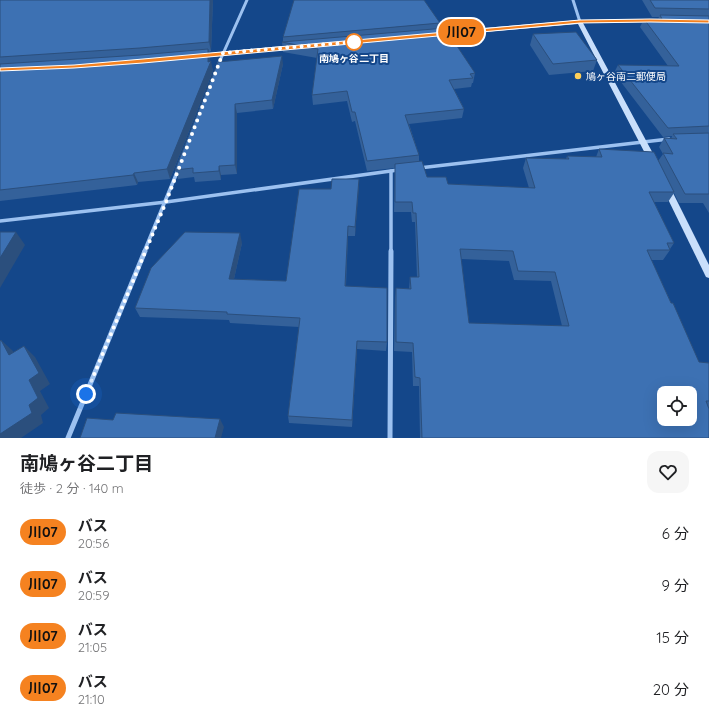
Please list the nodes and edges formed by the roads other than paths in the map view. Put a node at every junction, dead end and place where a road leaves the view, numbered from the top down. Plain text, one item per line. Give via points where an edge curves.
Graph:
1 (247, 0) edge
2 (572, 0) edge
3 (658, 20) edge
4 (580, 22) junction
5 (432, 35) edge
6 (298, 47) edge
7 (223, 53) junction
8 (195, 56) edge
9 (217, 69) edge
10 (674, 139) edge
11 (643, 142) junction
12 (180, 165) edge
13 (414, 168) edge
14 (406, 169) edge
15 (657, 170) edge
16 (391, 171) junction
17 (664, 184) edge
18 (166, 202) junction
19 (0, 221) edge
20 (709, 274) edge
21 (68, 438) edge
22 (390, 438) edge

1 - 7 street
2 - 4 street
3 - 4 street
4 - 5 street
4 - 11 street
6 - 7 street
7 - 8 street
7 - 9 street
10 - 11 street
11 - 13 street
11 - 15 street
12 - 18 street
14 - 16 street
16 - 18 street
16 - 22 street
17 - 20 street
18 - 19 street
18 - 21 street

